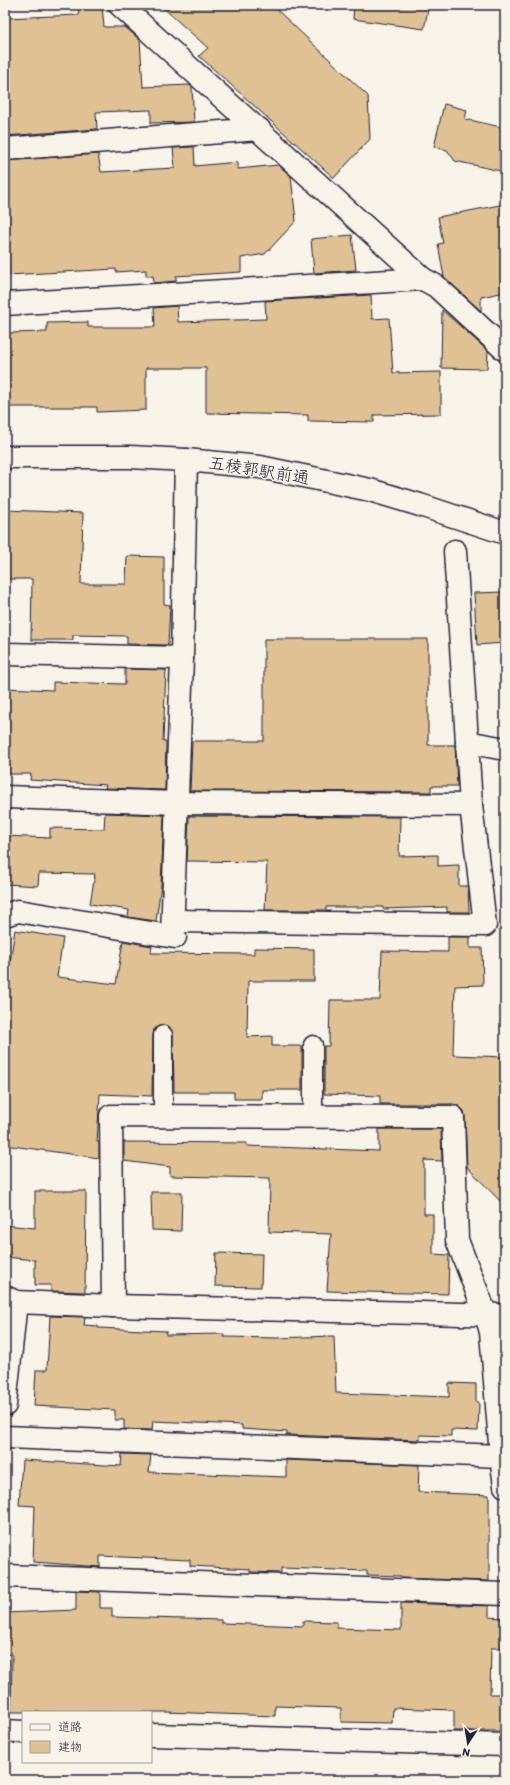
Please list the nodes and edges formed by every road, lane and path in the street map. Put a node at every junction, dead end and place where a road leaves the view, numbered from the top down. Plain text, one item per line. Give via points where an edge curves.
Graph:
1 (120, 5) edge
2 (258, 129) junction
3 (5, 149) edge
4 (423, 279) junction
5 (5, 304) edge
6 (505, 350) edge
7 (5, 457) edge
8 (186, 460) junction
9 (505, 533) edge
10 (455, 551) dead end
11 (5, 654) edge
12 (182, 658) junction
13 (467, 742) junction
14 (505, 749) edge
15 (5, 796) edge
16 (177, 803) junction
17 (472, 805) junction
18 (5, 915) edge
19 (174, 931) junction
20 (163, 1035) dead end
21 (313, 1045) dead end
22 (163, 1116) junction
23 (313, 1116) junction
24 (10, 1300) edge
25 (113, 1306) junction
26 (496, 1315) edge
27 (5, 1405) edge
28 (5, 1437) edge
29 (501, 1456) junction
30 (505, 1486) edge
31 (5, 1576) edge
32 (505, 1594) edge
33 (5, 1731) edge
34 (22, 1732) edge
35 (152, 1735) edge
36 (505, 1745) edge

1 - 2 street
2 - 3 street
2 - 4 street
4 - 5 street
4 - 6 street via 436,286
7 - 8 street, 五稜郭駅前通 via 130,457
8 - 9 street, 五稜郭駅前通 via 260,467 370,490
8 - 12 street
10 - 13 street
11 - 12 street
12 - 16 street
13 - 14 street
13 - 17 street
15 - 16 street
16 - 17 street
16 - 19 street
17 - 19 street via 485,925
18 - 19 street via 18,911
20 - 22 lane
21 - 23 lane
22 - 23 street
22 - 25 street via 111,1116
23 - 26 street via 453,1117 457,1240
24 - 25 street
24 - 27 street
25 - 26 street
26 - 29 street via 491,1332
28 - 29 street
29 - 30 street
31 - 32 street
33 - 34 street
35 - 36 street

